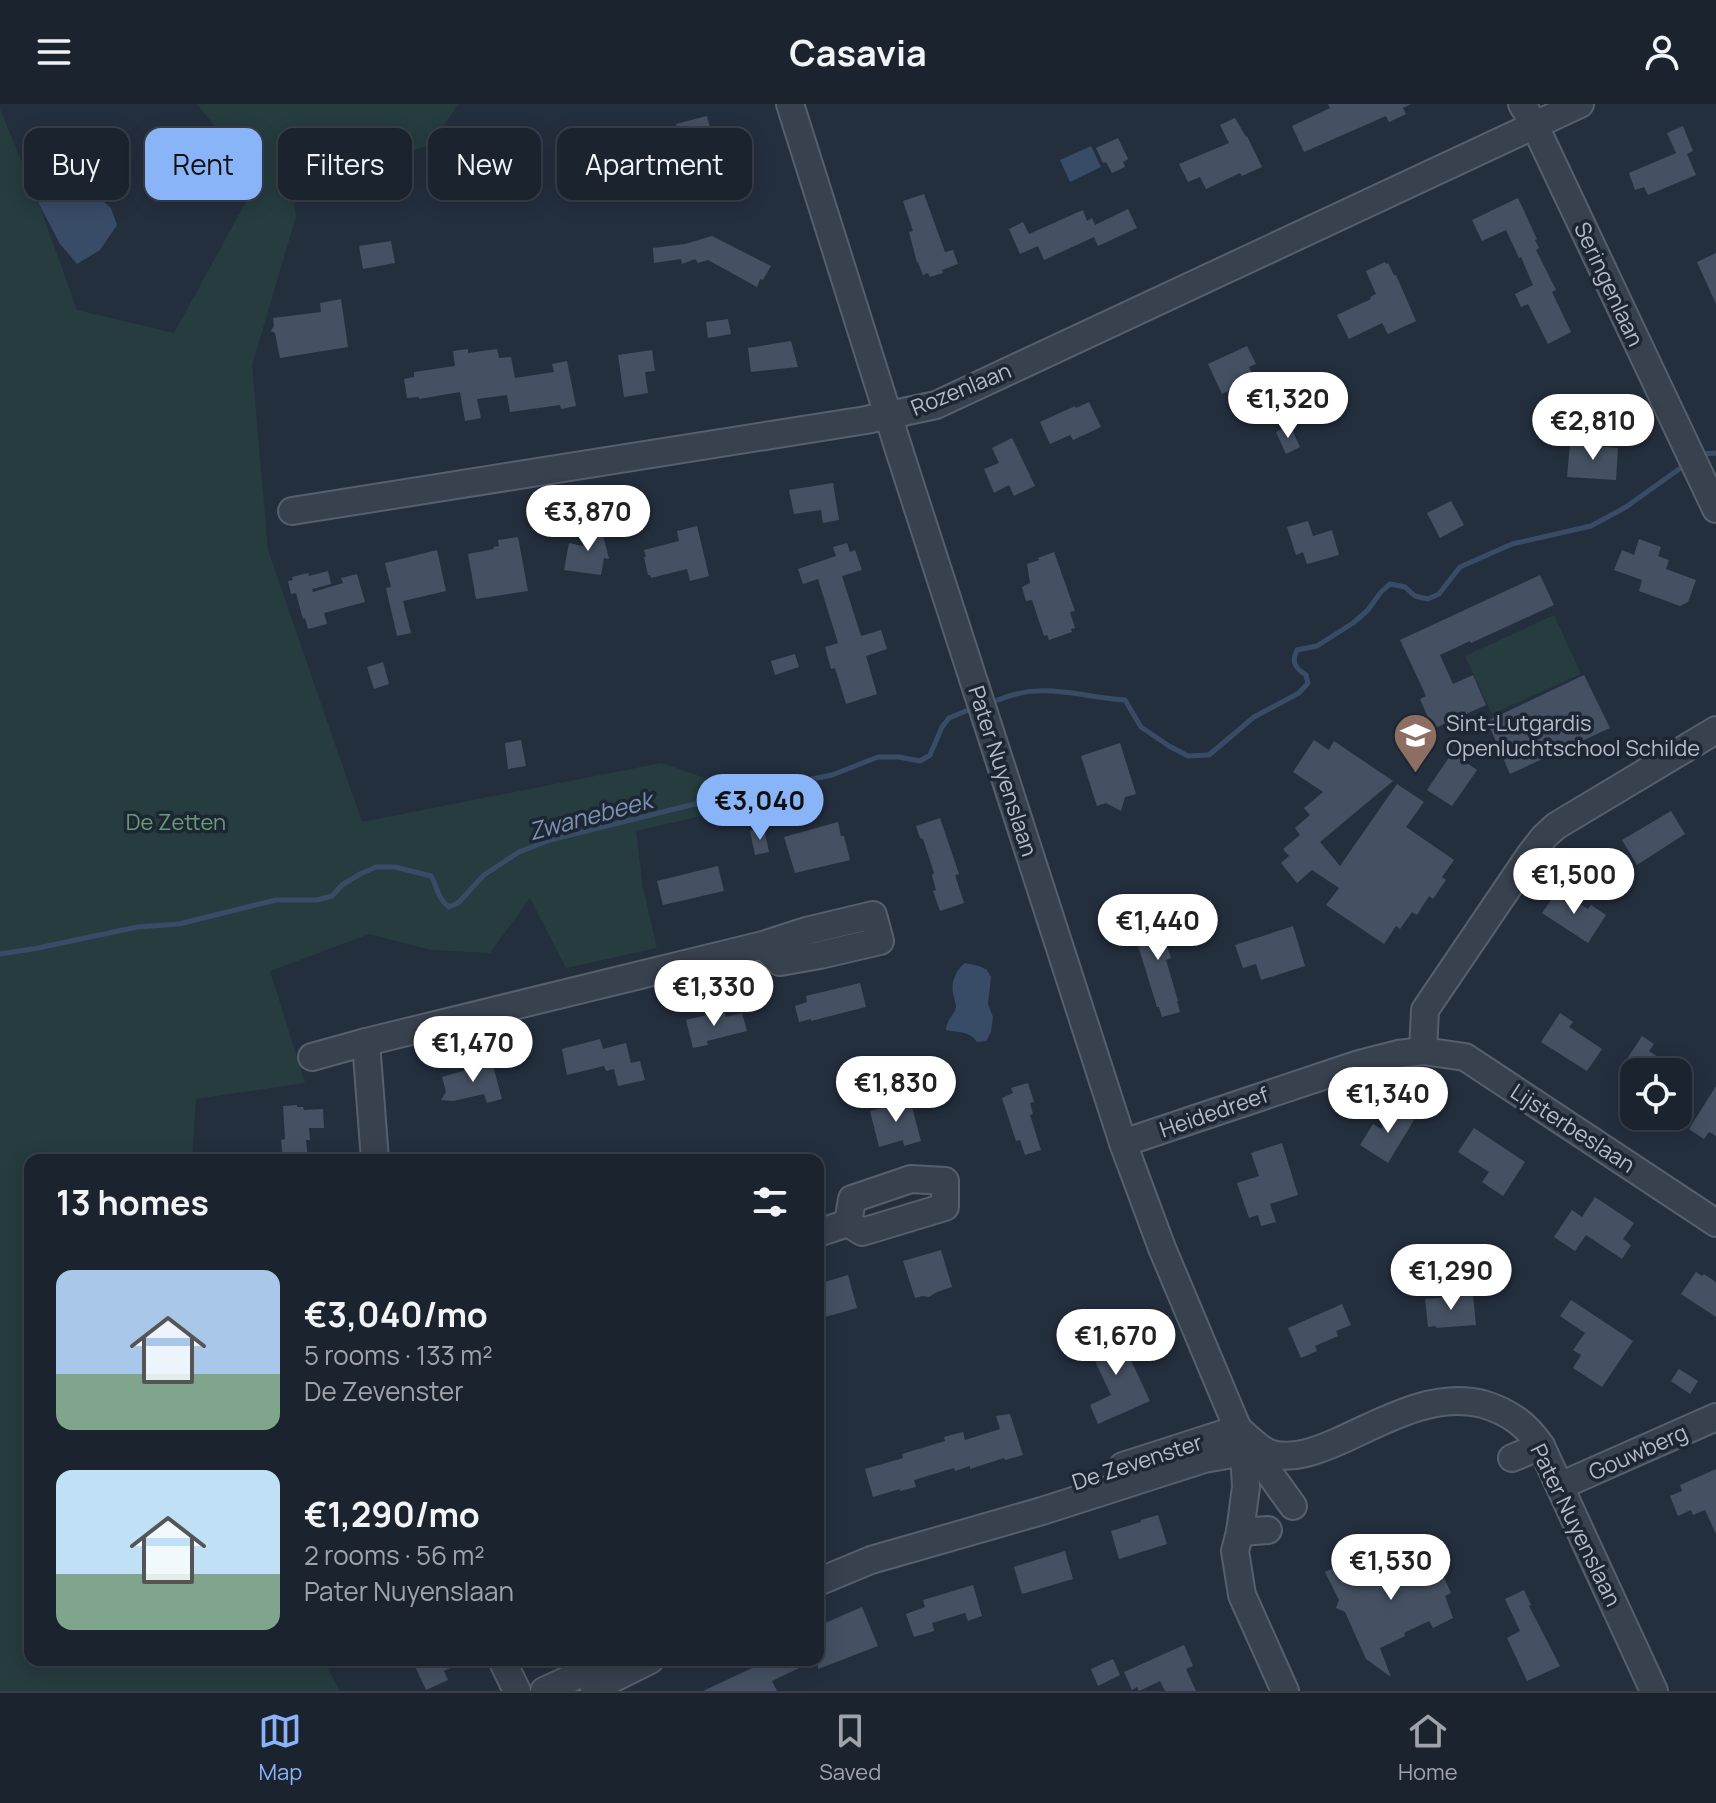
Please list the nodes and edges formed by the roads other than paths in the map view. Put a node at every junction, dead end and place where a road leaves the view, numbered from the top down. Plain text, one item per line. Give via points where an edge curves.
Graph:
1 (790, 104) edge
2 (1580, 104) edge
3 (1528, 114) edge
4 (888, 417) junction
5 (1716, 509) edge
6 (292, 511) dead end
7 (1716, 730) edge
8 (763, 945) dead end
9 (366, 1042) junction
10 (1423, 1051) junction
11 (312, 1057) dead end
12 (1123, 1143) junction
13 (375, 1154) edge
14 (848, 1223) dead end
15 (1716, 1223) edge
16 (824, 1231) edge
17 (1716, 1417) edge
18 (1241, 1440) junction
19 (1541, 1446) junction
20 (1512, 1458) dead end
21 (1560, 1486) junction
22 (1293, 1506) dead end
23 (1268, 1530) dead end
24 (1240, 1532) junction
25 (868, 1554) junction
26 (824, 1564) edge
27 (824, 1579) edge
28 (505, 1666) edge
29 (597, 1666) edge
30 (638, 1666) edge
31 (517, 1691) edge
32 (544, 1691) edge
33 (587, 1691) edge
34 (1285, 1691) edge
35 (1654, 1691) edge

1 - 4 street, Pater Nuyenslaan
2 - 3 street, Rozenlaan
3 - 4 street, Rozenlaan via 936,405
3 - 5 street, Seringenlaan
4 - 6 street, Rozenlaan
4 - 12 street, Pater Nuyenslaan
7 - 10 street via 1544,837 1425,1010
8 - 9 street
9 - 11 street
9 - 13 street
10 - 12 street, Heidedreef via 1359,1064
10 - 15 street, Lijsterbeslaan via 1465,1057
12 - 18 street, Pater Nuyenslaan
14 - 16 street
17 - 21 street, Gouwberg
18 - 19 street, Pater Nuyenslaan via 1268,1454 1317,1450 1422,1407 1457,1400 1513,1416
18 - 22 street
18 - 24 street, Pater Nuyenslaan via 1246,1487
18 - 25 street, De Zevenster
19 - 20 street
19 - 21 street, Pater Nuyenslaan
21 - 35 street, Pater Nuyenslaan
23 - 24 street
24 - 34 street, Pater Nuyenslaan via 1235,1551 1242,1595
25 - 26 street, De Zevenster
25 - 27 street, De Zevenster
28 - 31 street
29 - 32 street
30 - 33 street

